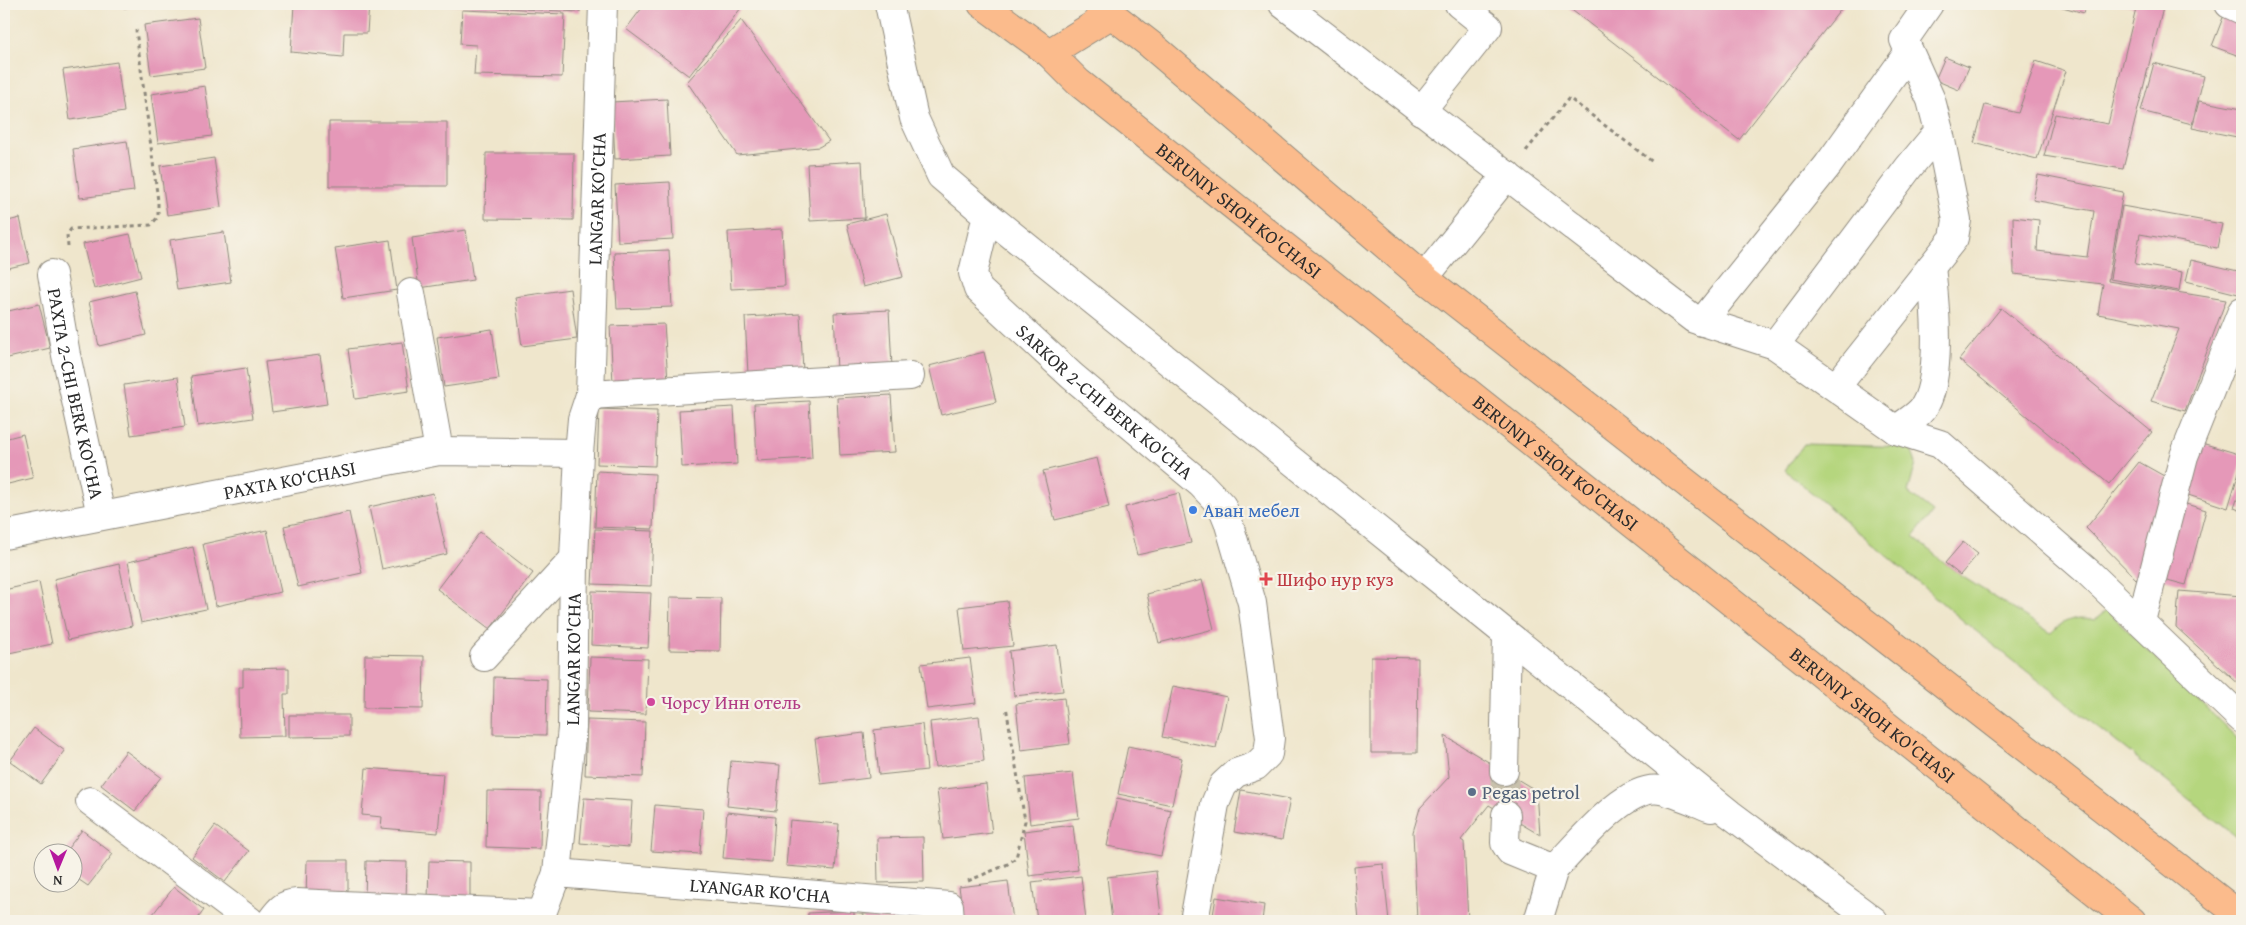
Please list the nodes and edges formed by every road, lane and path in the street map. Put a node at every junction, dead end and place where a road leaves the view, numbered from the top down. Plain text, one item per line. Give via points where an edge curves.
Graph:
1 (603, 4) edge
2 (888, 4) edge
3 (982, 4) edge
4 (1283, 4) edge
5 (1459, 4) edge
6 (1929, 4) edge
7 (2228, 4) edge
8 (1112, 7) edge
9 (2242, 10) edge
10 (136, 30) dead end
11 (1909, 52) junction
12 (1048, 53) junction
13 (1422, 111) junction
14 (1939, 131) junction
15 (1654, 163) dead end
16 (1507, 175) junction
17 (987, 215) junction
18 (1930, 267) junction
19 (52, 274) joint
20 (1424, 278) junction
21 (411, 293) dead end
22 (2242, 311) edge
23 (1702, 322) junction
24 (1775, 344) junction
25 (910, 376) dead end
26 (1836, 387) junction
27 (590, 395) junction
28 (1896, 430) junction
29 (439, 450) junction
30 (578, 454) junction
31 (102, 515) junction
32 (4, 535) edge
33 (574, 560) junction
34 (2141, 621) junction
35 (1507, 635) junction
36 (484, 657) dead end
37 (1006, 706) dead end
38 (2242, 719) edge
39 (1504, 771) tunnel mouth
40 (90, 801) dead end
41 (1730, 814) junction
42 (1506, 815) tunnel mouth
43 (1554, 869) junction
44 (557, 873) junction
45 (949, 914) edge
46 (541, 917) edge
47 (2242, 917) edge
48 (1866, 920) edge
49 (250, 921) edge
50 (271, 921) edge
51 (1194, 921) edge
52 (1538, 921) edge
53 (2132, 921) edge

1 - 27 street, LANGAR KO'CHA
2 - 17 street via 914,118 942,176
3 - 12 main road, BERUNIY SHOH KO'CHASI
4 - 13 street
5 - 13 street via 1488,27
6 - 11 street via 1904,40
7 - 9 street
8 - 12 main road
8 - 20 main road
10 - 19 path via 158,218 152,224 72,229 67,235 65,261
11 - 14 street via 1930,100
11 - 23 street via 1828,165
12 - 53 main road, BERUNIY SHOH KO'CHASI via 1085,88
13 - 16 street
14 - 18 street via 1957,220 1954,238
14 - 24 street
15 - 16 path via 1569,98
16 - 20 street
16 - 23 street
17 - 35 street
17 - 51 street, SARKOR 2-CHI BERK KO'CHA via 973,273 978,289 1072,376 1201,484 1222,506 1228,521 1252,603 1270,738 1268,754 1256,766 1236,773 1223,785 1214,804
18 - 26 street
18 - 28 street via 1936,309 1934,376 1925,406
19 - 31 street, PAXTA 2-CHI BERK KO'CHA via 66,355
20 - 47 main road
21 - 29 street
22 - 34 street via 2184,456
23 - 24 street
24 - 26 street
25 - 27 street
26 - 28 street
27 - 30 street, LANGAR KO'CHA via 582,419
28 - 34 street via 1940,444
29 - 30 street, PAXTA KO‘CHASI
29 - 31 street, PAXTA KO‘CHASI
30 - 33 street, LANGAR KO'CHA
31 - 32 street, PAXTA KO‘CHASI
33 - 36 street
33 - 44 street, LANGAR KO'CHA via 572,728
34 - 38 street
35 - 39 street
35 - 41 street
37 - 45 path via 1025,821 1016,858 954,886
40 - 49 street
41 - 43 street via 1659,790 1638,792 1621,801
41 - 48 street
42 - 43 street via 1505,843 1510,852
43 - 52 street
44 - 45 street, LYANGAR KO'CHA
44 - 46 street, LANGAR KO'CHA
46 - 50 street via 292,903 282,906

